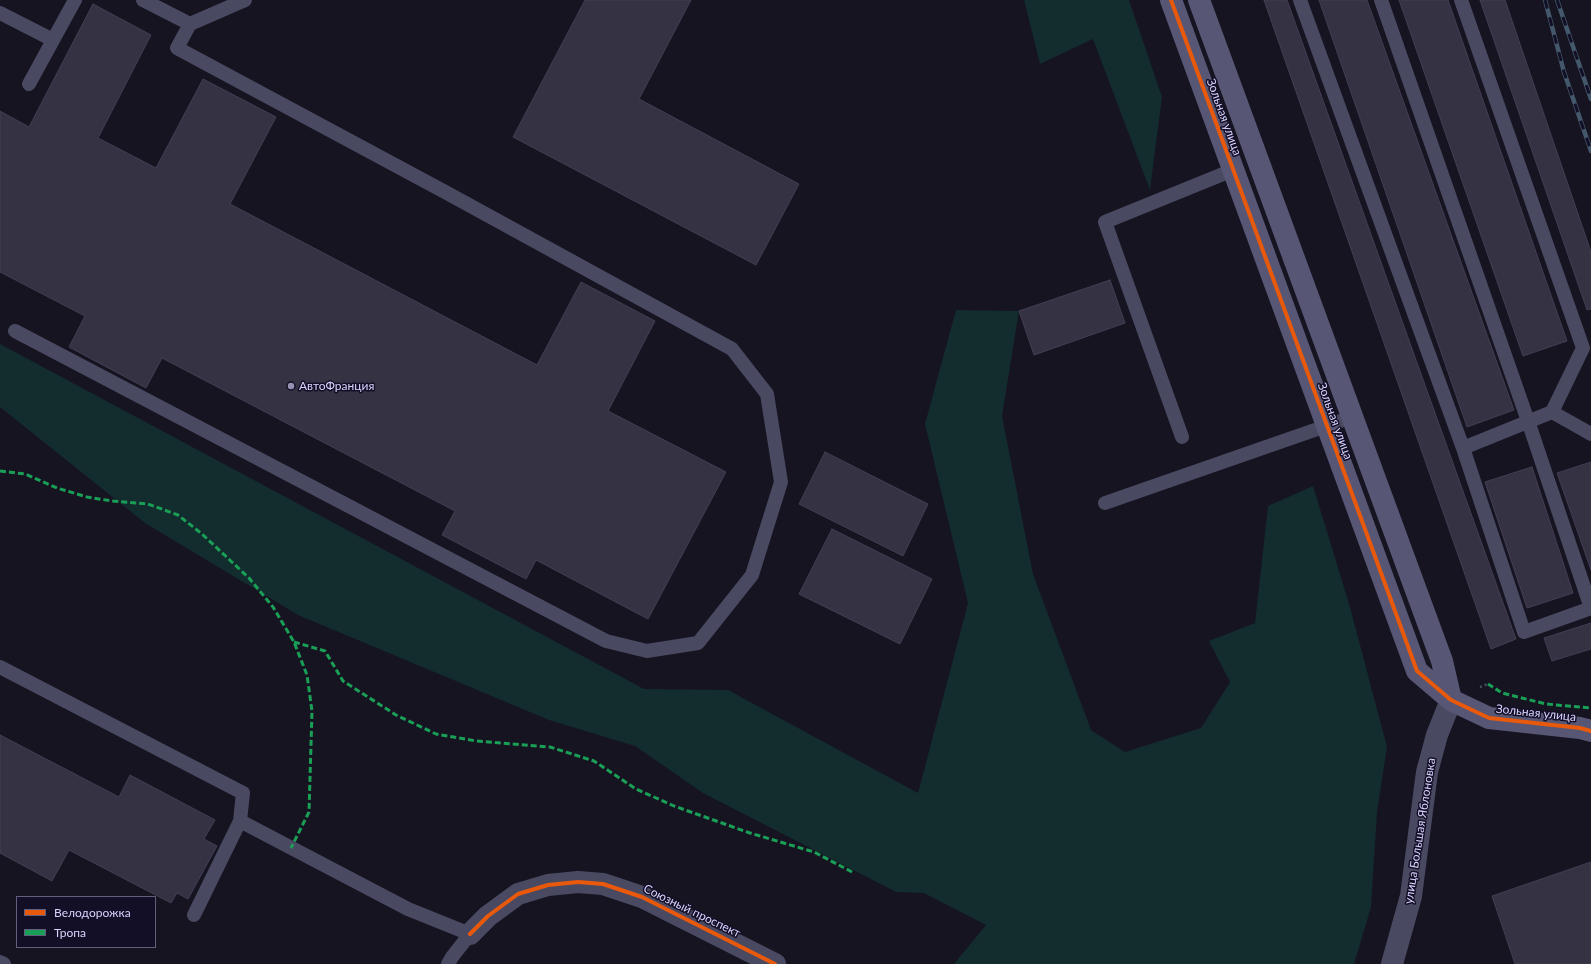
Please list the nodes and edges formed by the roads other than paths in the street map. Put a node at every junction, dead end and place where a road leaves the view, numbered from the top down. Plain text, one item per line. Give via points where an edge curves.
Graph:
1 (75, 0) edge
2 (143, 0) edge
3 (245, 0) edge
4 (1170, 0) edge
5 (1199, 0) edge
6 (1300, 0) edge
7 (1380, 0) edge
8 (1461, 0) edge
9 (0, 13) edge
10 (190, 24) junction
11 (54, 40) junction
12 (29, 84) dead end
13 (1233, 170) junction
14 (15, 331) dead end
15 (1552, 412) junction
16 (1352, 417) junction
17 (1528, 421) junction
18 (1326, 426) junction
19 (1591, 434) edge
20 (1182, 437) dead end
21 (1463, 448) junction
22 (1105, 503) dead end
23 (1591, 608) edge
24 (0, 667) edge
25 (1451, 700) junction
26 (1591, 731) edge
27 (240, 821) junction
28 (194, 915) dead end
29 (470, 934) junction
30 (0, 962) edge
31 (4, 964) edge
32 (448, 964) edge
33 (775, 964) edge
34 (1392, 964) edge

1 - 11 lane
2 - 10 lane
3 - 10 lane
4 - 13 street, Зольная улица
5 - 16 street, Зольная улица
6 - 21 lane
7 - 17 lane
8 - 15 lane via 1583,348
9 - 11 lane
10 - 14 lane via 176,48 732,349 767,394 781,482 752,575 698,644 648,651 606,642
11 - 12 lane
13 - 18 street, Зольная улица
13 - 20 lane via 1105,222
15 - 17 lane
15 - 19 lane
16 - 18 lane
16 - 25 street, Зольная улица via 1442,661
17 - 21 lane
17 - 23 lane
18 - 22 lane
18 - 25 street, Зольная улица via 1417,671
21 - 23 lane via 1524,632
24 - 27 lane via 243,793
25 - 26 street, Зольная улица via 1489,718
25 - 34 street, улица Большая Яблоновка via 1437,735 1427,772 1411,896
27 - 28 lane
27 - 29 lane via 408,909
29 - 32 lane
29 - 33 street, Союзный проспект via 488,916 518,894 548,885 578,882 603,884 642,897
30 - 31 lane

